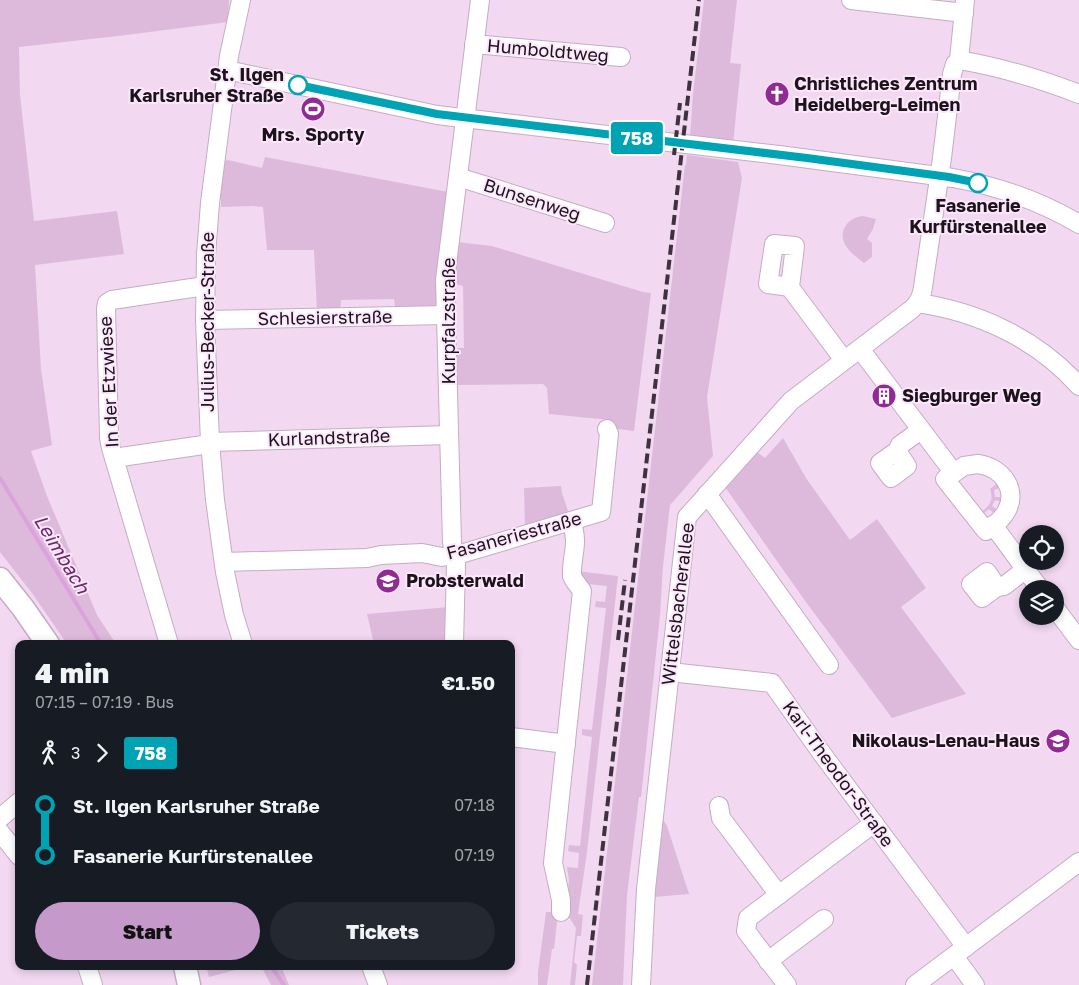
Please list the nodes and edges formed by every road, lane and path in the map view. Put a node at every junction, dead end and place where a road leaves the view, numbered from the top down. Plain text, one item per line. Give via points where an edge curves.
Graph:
1 (242, 0) edge
2 (480, 0) edge
3 (851, 0) edge
4 (965, 6) edge
5 (474, 44) junction
6 (621, 57) dead end
7 (959, 60) junction
8 (227, 70) junction
9 (1079, 94) edge
10 (466, 118) junction
11 (939, 176) junction
12 (458, 177) junction
13 (605, 223) dead end
14 (1079, 224) edge
15 (205, 286) junction
16 (790, 287) dead end
17 (918, 303) junction
18 (446, 315) junction
19 (205, 320) junction
20 (860, 348) junction
21 (844, 360) junction
22 (1079, 386) edge
23 (607, 429) dead end
24 (921, 430) junction
25 (449, 435) junction
26 (210, 443) junction
27 (897, 452) dead end
28 (114, 458) junction
29 (954, 473) junction
30 (708, 494) junction
31 (571, 522) junction
32 (993, 526) junction
33 (454, 556) junction
34 (1019, 560) edge
35 (224, 562) junction
36 (1025, 570) edge
37 (0, 579) edge
38 (998, 587) dead end
39 (1064, 620) edge
40 (45, 640) edge
41 (168, 640) edge
42 (242, 640) edge
43 (454, 640) edge
44 (1079, 640) edge
45 (829, 665) dead end
46 (670, 672) junction
47 (515, 738) edge
48 (566, 744) junction
49 (15, 805) edge
50 (719, 806) dead end
51 (0, 818) edge
52 (874, 823) junction
53 (0, 832) edge
54 (15, 851) edge
55 (1079, 862) edge
56 (779, 895) junction
57 (561, 912) dead end
58 (824, 919) dead end
59 (960, 951) junction
60 (768, 961) junction
61 (88, 970) edge
62 (186, 970) edge
63 (372, 970) edge
64 (94, 985) edge
65 (189, 985) edge
66 (378, 985) edge
67 (641, 985) edge
68 (786, 985) edge
69 (915, 985) edge
70 (976, 985) edge

1 - 8 street, Julius-Becker-Straße
2 - 5 street, Kurpfalzstraße
3 - 4 street
4 - 7 street
5 - 6 street, Humboldtweg
5 - 10 street, Kurpfalzstraße
7 - 9 street via 1016,73
7 - 11 street via 954,64 952,74
8 - 10 street
8 - 15 street, Julius-Becker-Straße via 207,227
10 - 11 street
10 - 12 street, Kurpfalzstraße
11 - 14 street via 1007,191
11 - 17 street
12 - 13 street, Bunsenweg
12 - 18 street, Kurpfalzstraße via 445,280
15 - 19 street, Julius-Becker-Straße
15 - 28 street, In der Etzwiese via 110,300 106,304 109,438
16 - 21 street
17 - 20 street, Wittelsbacherallee
17 - 22 street via 960,311 1003,328 1047,357
18 - 19 street, Schlesierstraße
18 - 25 street, Kurpfalzstraße
19 - 26 street, Julius-Becker-Straße
20 - 21 street, Wittelsbacherallee
20 - 24 street
21 - 30 street, Wittelsbacherallee via 791,401
23 - 31 street, Fasaneriestraße via 601,512
24 - 27 street via 900,445
24 - 29 street
25 - 26 street, Kurlandstraße
25 - 33 street, Kurpfalzstraße
26 - 28 street, Kurlandstraße
26 - 35 street, Julius-Becker-Straße
28 - 41 street, In der Etzwiese
29 - 32 street via 945,479 986,531
29 - 32 street via 966,466 980,464 992,468 1004,478 1010,492 1007,511
30 - 45 street
30 - 46 street, Wittelsbacherallee via 687,517
31 - 33 street, Fasaneriestraße
31 - 48 street via 576,538 572,576 582,591
32 - 34 street
33 - 35 street, Fasaneriestraße via 389,554 367,558
33 - 43 street, Kurpfalzstraße
35 - 42 street, Julius-Becker-Straße
36 - 38 street
37 - 40 main road
39 - 44 street
46 - 52 street, Karl-Theodor-Straße via 772,683
46 - 67 street, Wittelsbacherallee via 646,889
47 - 48 street
48 - 57 street via 553,863
49 - 51 street
50 - 56 street via 721,818
52 - 56 street
52 - 59 street, Karl-Theodor-Straße
53 - 54 street
55 - 59 street
56 - 60 street via 748,918 746,931
58 - 60 street
59 - 69 street
59 - 70 street, Karl-Theodor-Straße
60 - 68 street
61 - 64 street
62 - 65 main road
63 - 66 street

